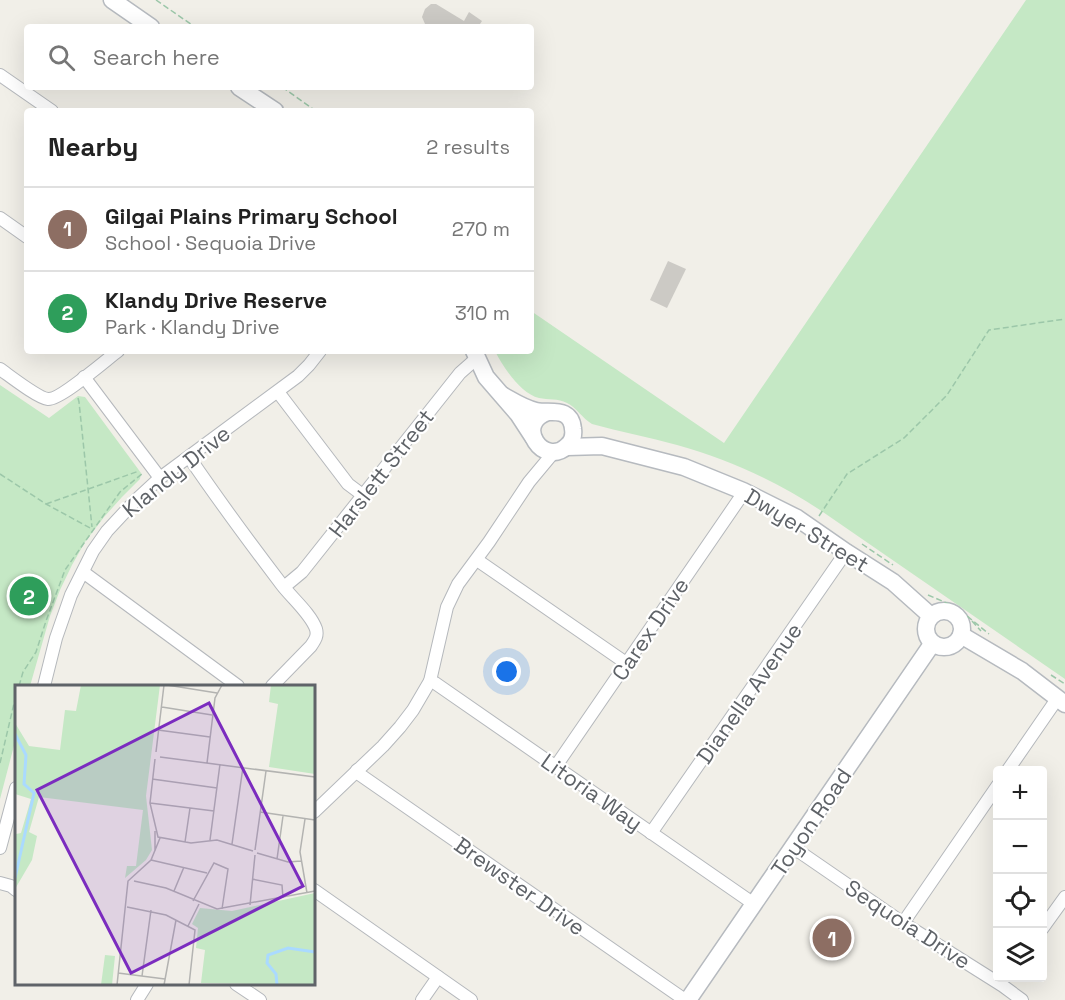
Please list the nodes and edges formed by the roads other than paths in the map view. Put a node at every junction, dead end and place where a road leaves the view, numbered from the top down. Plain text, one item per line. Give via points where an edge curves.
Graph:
1 (112, 0) edge
2 (147, 24) edge
3 (0, 75) edge
4 (244, 90) edge
5 (48, 108) edge
6 (271, 108) edge
7 (0, 218) edge
8 (24, 235) edge
9 (114, 354) edge
10 (318, 354) edge
11 (475, 355) edge
12 (0, 369) edge
13 (84, 377) junction
14 (278, 392) junction
15 (502, 395) junction
16 (548, 411) junction
17 (572, 425) junction
18 (534, 440) junction
19 (602, 446) junction
20 (560, 449) junction
21 (189, 457) junction
22 (160, 478) junction
23 (529, 482) junction
24 (743, 491) junction
25 (364, 496) junction
26 (846, 552) junction
27 (477, 560) junction
28 (83, 573) junction
29 (284, 587) junction
30 (931, 616) junction
31 (961, 635) junction
32 (932, 644) junction
33 (626, 663) junction
34 (430, 681) junction
35 (44, 685) edge
36 (235, 685) edge
37 (274, 685) edge
38 (1061, 701) edge
39 (555, 766) junction
40 (1012, 766) edge
41 (357, 770) junction
42 (15, 792) edge
43 (993, 792) edge
44 (315, 811) edge
45 (651, 833) junction
46 (0, 848) edge
47 (794, 848) junction
48 (0, 883) edge
49 (15, 889) edge
50 (315, 891) edge
51 (1065, 897) edge
52 (754, 904) junction
53 (903, 922) junction
54 (1043, 928) edge
55 (993, 974) edge
56 (438, 977) junction
57 (1006, 982) edge
58 (146, 985) edge
59 (238, 985) edge
60 (137, 1000) edge
61 (260, 1000) edge
62 (422, 1000) edge
63 (471, 1000) edge
64 (686, 1000) edge
65 (1022, 1000) edge

1 - 2 street
3 - 5 street
4 - 6 street
7 - 8 street
9 - 13 street
10 - 14 street, Klandy Drive
11 - 15 street
11 - 25 street, Harslett Street
12 - 13 street via 46,399 55,398
13 - 22 street
14 - 21 street, Klandy Drive
14 - 25 street via 348,484
15 - 16 street via 524,407
15 - 18 street
16 - 17 street via 565,415
16 - 18 street via 535,421
17 - 19 street, Dwyer Street
17 - 20 street via 573,437
18 - 20 street via 543,450
18 - 23 street via 534,467
19 - 20 street, Dwyer Street
19 - 24 street, Dwyer Street via 684,467
20 - 23 street
21 - 22 street, Klandy Drive
21 - 29 street
22 - 28 street, Klandy Drive via 107,531
23 - 27 street
24 - 26 street, Dwyer Street via 782,510
24 - 33 street, Carex Drive
25 - 29 street, Harslett Street via 302,572
26 - 30 street, Dwyer Street via 893,582
26 - 45 street, Dianella Avenue
27 - 33 street
27 - 34 street via 458,584 447,607
28 - 35 street, Klandy Drive via 67,606
28 - 36 street
29 - 37 street via 317,631 316,639
30 - 31 street via 939,611 952,612 962,624
30 - 32 street via 926,633
31 - 32 street via 948,647
31 - 38 street via 1022,671
32 - 47 street, Toyon Road
33 - 39 street, Carex Drive
34 - 39 street, Litoria Way
34 - 41 street via 400,727
38 - 40 street
39 - 45 street, Litoria Way
41 - 44 street
41 - 64 street, Brewster Drive
42 - 46 street
43 - 53 street
45 - 52 street, Litoria Way
47 - 52 street, Toyon Road
47 - 53 street, Sequoia Drive
48 - 49 street
50 - 56 street
51 - 54 street
52 - 64 street, Toyon Road
53 - 55 street, Sequoia Drive
56 - 62 street
56 - 63 street
57 - 65 street, Sequoia Drive
58 - 60 street
59 - 61 street

